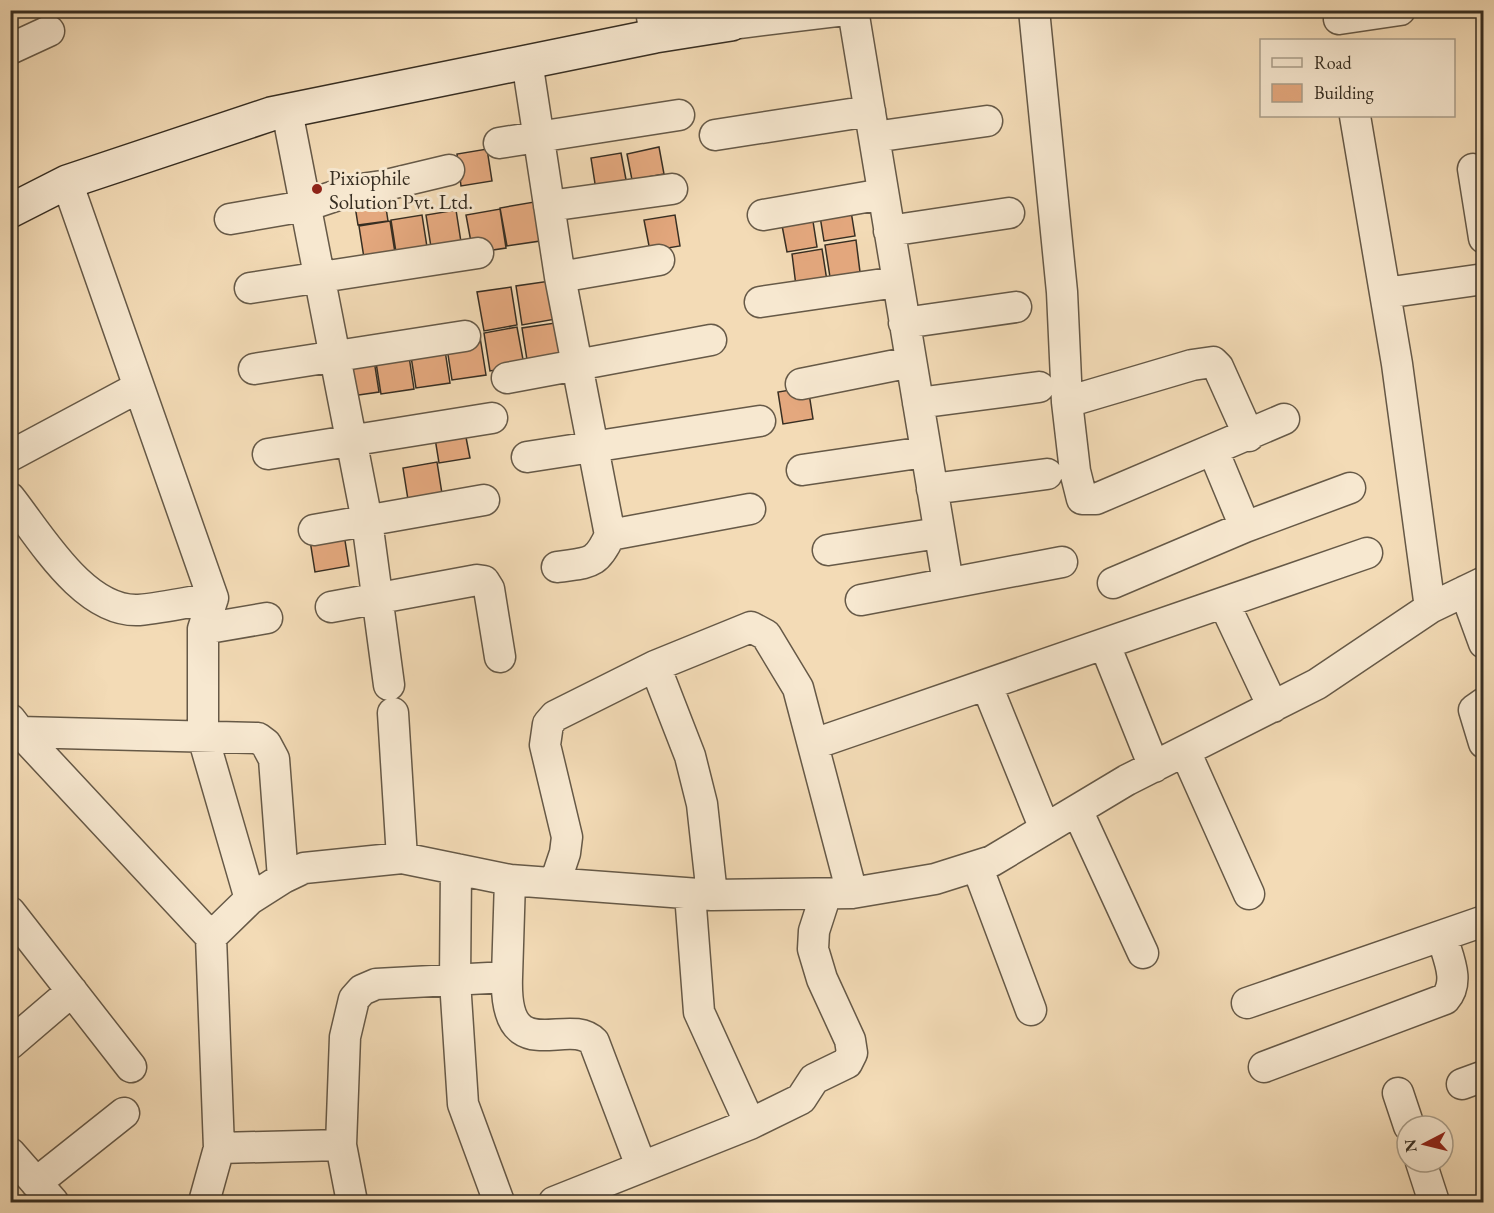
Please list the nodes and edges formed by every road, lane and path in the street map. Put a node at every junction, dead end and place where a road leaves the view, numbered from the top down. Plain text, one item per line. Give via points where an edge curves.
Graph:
1 (845, 10) edge
2 (853, 10) edge
3 (1034, 10) edge
4 (1400, 10) edge
5 (738, 17) edge
6 (653, 23) edge
7 (1339, 23) edge
8 (49, 31) dead end
9 (10, 49) edge
10 (527, 61) junction
11 (286, 111) junction
12 (680, 115) dead end
13 (1355, 117) edge
14 (987, 121) dead end
15 (872, 124) junction
16 (715, 135) dead end
17 (538, 137) junction
18 (499, 143) dead end
19 (1473, 169) dead end
20 (449, 170) dead end
21 (67, 182) junction
22 (672, 189) dead end
23 (883, 194) junction
24 (305, 206) junction
25 (549, 206) junction
26 (10, 211) edge
27 (1009, 213) dead end
28 (763, 215) dead end
29 (230, 219) dead end
30 (889, 231) junction
31 (1484, 238) edge
32 (478, 253) dead end
33 (659, 260) dead end
34 (560, 277) junction
35 (319, 278) junction
36 (1484, 279) edge
37 (897, 282) junction
38 (250, 288) dead end
39 (1385, 293) junction
40 (760, 302) dead end
41 (1016, 307) dead end
42 (904, 323) junction
43 (465, 336) dead end
44 (711, 340) dead end
45 (334, 356) junction
46 (911, 362) junction
47 (579, 365) junction
48 (254, 369) dead end
49 (507, 378) dead end
50 (801, 384) dead end
51 (139, 387) junction
52 (1039, 387) dead end
53 (1067, 402) junction
54 (918, 403) junction
55 (492, 418) dead end
56 (1284, 419) dead end
57 (760, 421) dead end
58 (1249, 436) junction
59 (352, 442) junction
60 (595, 447) junction
61 (1213, 450) junction
62 (926, 452) junction
63 (268, 454) dead end
64 (10, 456) edge
65 (527, 457) dead end
66 (802, 470) dead end
67 (1047, 474) dead end
68 (1350, 488) dead end
69 (932, 489) junction
70 (10, 498) edge
71 (484, 500) dead end
72 (750, 509) dead end
73 (367, 521) junction
74 (1245, 527) junction
75 (314, 530) dead end
76 (939, 533) junction
77 (610, 535) junction
78 (828, 550) dead end
79 (1367, 554) dead end
80 (1062, 562) dead end
81 (557, 567) dead end
82 (1113, 583) dead end
83 (948, 584) junction
84 (1474, 586) edge
85 (213, 598) junction
86 (376, 599) junction
87 (861, 600) dead end
88 (1224, 603) junction
89 (331, 607) dead end
90 (1430, 608) junction
91 (267, 618) dead end
92 (203, 629) junction
93 (1484, 643) edge
94 (1105, 645) junction
95 (500, 657) dead end
96 (655, 666) junction
97 (987, 686) junction
98 (1484, 703) edge
99 (1273, 707) junction
100 (15, 726) edge
101 (203, 737) junction
102 (1484, 743) edge
103 (814, 744) junction
104 (1185, 751) junction
105 (1154, 767) junction
106 (1077, 810) junction
107 (1046, 829) junction
108 (402, 858) junction
109 (977, 866) junction
110 (456, 869) junction
111 (283, 878) junction
112 (510, 880) junction
113 (555, 883) junction
114 (839, 893) junction
115 (1249, 894) dead end
116 (701, 895) junction
117 (250, 899) junction
118 (10, 912) edge
119 (1484, 921) edge
120 (1442, 936) junction
121 (212, 938) junction
122 (1143, 953) dead end
123 (507, 976) junction
124 (455, 981) junction
125 (72, 992) junction
126 (1246, 1003) dead end
127 (1031, 1010) dead end
128 (10, 1044) edge
129 (130, 1067) dead end
130 (1264, 1067) dead end
131 (1398, 1094) dead end
132 (124, 1113) dead end
133 (1405, 1114) edge
134 (750, 1124) junction
135 (341, 1144) junction
136 (219, 1148) junction
137 (10, 1153) edge
138 (641, 1166) junction
139 (1425, 1174) edge
140 (44, 1193) edge
141 (204, 1203) edge
142 (352, 1203) edge
143 (499, 1203) edge
144 (554, 1203) edge
145 (1434, 1203) edge

1 - 5 street
2 - 15 street
3 - 53 street via 1062,292
4 - 7 street
5 - 6 street
6 - 10 street
8 - 9 street
10 - 11 street
10 - 17 street
11 - 21 street
11 - 24 street
12 - 17 street
13 - 39 street
14 - 15 street
15 - 16 street
15 - 23 street
17 - 18 street
17 - 25 street
19 - 31 street
20 - 24 street via 353,190
21 - 26 street
21 - 51 street
22 - 25 street
23 - 28 street
23 - 30 street
24 - 29 street
24 - 35 street
25 - 34 street
27 - 30 street
30 - 37 street
32 - 35 street
33 - 34 street
34 - 47 street
35 - 38 street
35 - 45 street
36 - 39 street
37 - 40 street
37 - 42 street
39 - 90 street
41 - 42 street
42 - 46 street
43 - 45 street
44 - 47 street
45 - 48 street
45 - 59 street
46 - 50 street
46 - 54 street
47 - 49 street
47 - 60 street
51 - 64 street
51 - 85 street
52 - 54 street
53 - 58 street via 1214,362
53 - 61 street via 1082,499 1096,499
54 - 62 street
55 - 59 street
56 - 58 street
57 - 60 street
58 - 61 street
59 - 63 street
59 - 73 street
60 - 65 street
60 - 77 street
61 - 74 street
62 - 66 street
62 - 69 street
67 - 69 street
68 - 74 street
69 - 76 street
70 - 85 street via 72,577 114,606 137,610
71 - 73 street
72 - 77 street
73 - 75 street
73 - 86 street
74 - 82 street
76 - 78 street
76 - 83 street
77 - 81 street via 598,557
79 - 88 street
80 - 83 street
83 - 87 street
84 - 90 street
84 - 93 street
85 - 92 street
86 - 89 street
86 - 95 street via 484,581 489,589
86 - 108 street via 391,699
88 - 94 street
88 - 99 street
90 - 99 street via 1317,684
91 - 92 street
92 - 101 street
94 - 97 street
94 - 105 street
96 - 103 street via 741,629 757,629 775,646 798,688
96 - 113 street via 555,716 548,724 545,745 567,837
96 - 116 street via 690,756 702,804
97 - 103 street
97 - 107 street
98 - 102 street via 1474,710
99 - 104 street
100 - 101 street
100 - 121 street
101 - 111 street via 258,738 271,752
101 - 117 street
103 - 114 street
104 - 105 street
104 - 115 street
105 - 106 street
106 - 107 street
106 - 122 street
107 - 109 street
108 - 110 street
108 - 111 street via 304,868
109 - 114 street via 935,879
109 - 127 street
110 - 112 street
110 - 124 street
111 - 117 street
112 - 113 street
112 - 123 street
113 - 116 street
114 - 116 street
114 - 134 street via 814,931 813,949 852,1053 847,1063 814,1079 801,1099
116 - 134 street via 699,1012
117 - 121 street
118 - 125 street
119 - 120 street
120 - 126 street
120 - 130 street via 1454,982 1445,999
121 - 136 street
123 - 124 street
123 - 138 street via 507,1002 521,1028 542,1036 582,1035 594,1042
124 - 135 street via 376,984 354,999 345,1037
124 - 143 street via 463,1104
125 - 128 street
125 - 129 street
131 - 133 street
132 - 140 street
134 - 138 street
135 - 136 street
135 - 142 street
136 - 141 street
137 - 140 street
138 - 144 street
139 - 145 street

